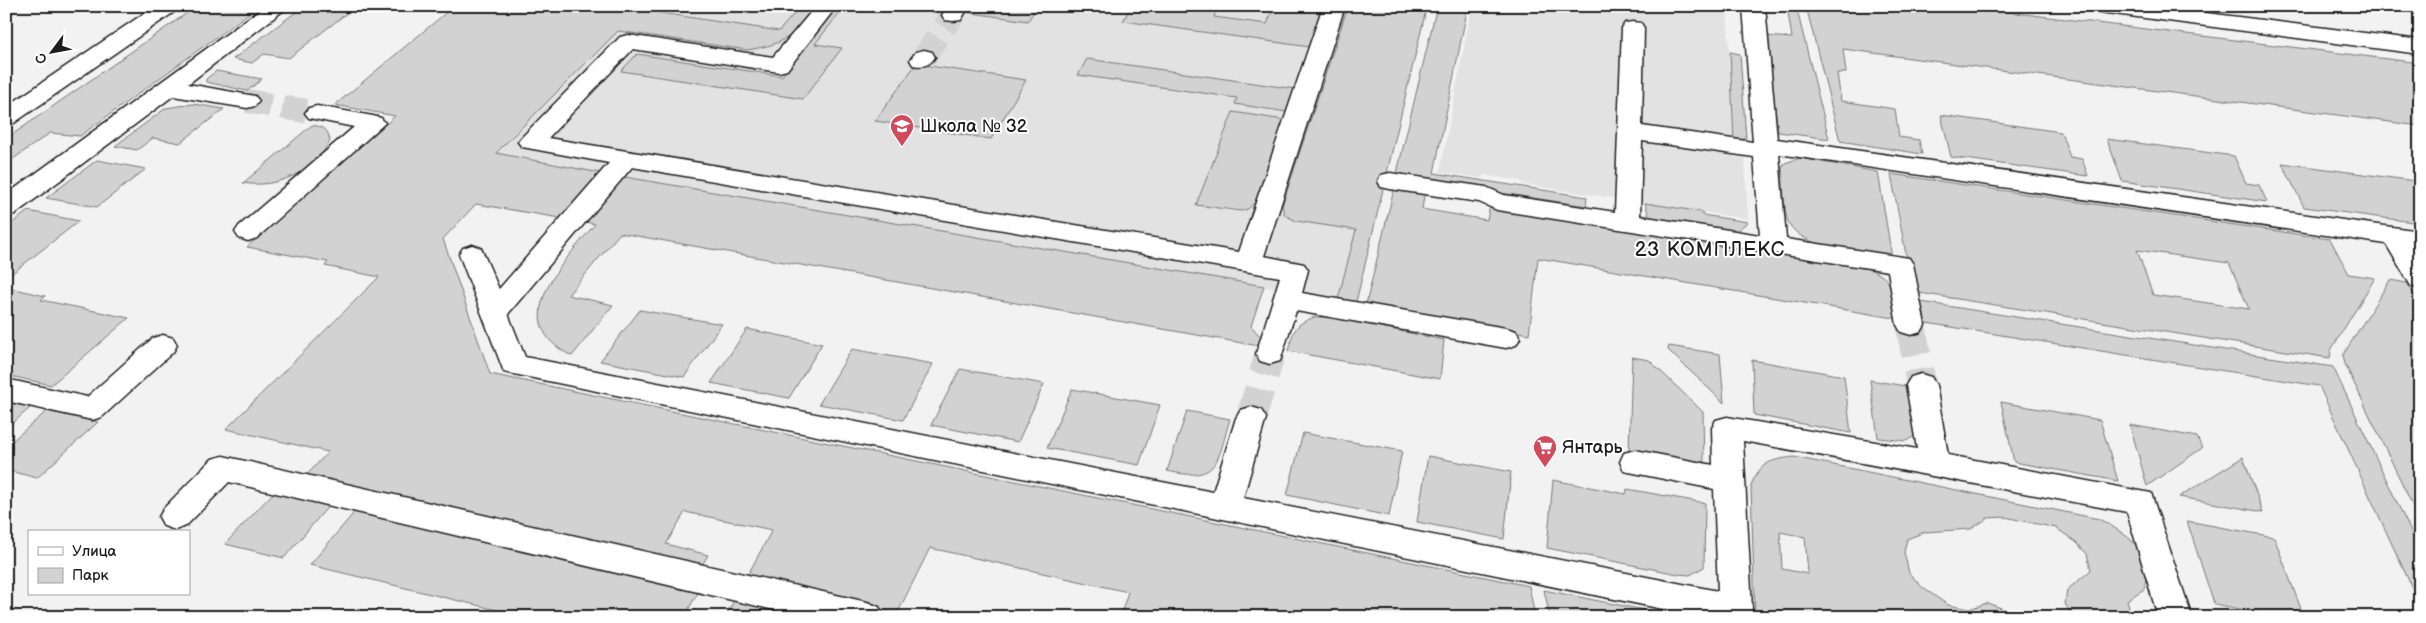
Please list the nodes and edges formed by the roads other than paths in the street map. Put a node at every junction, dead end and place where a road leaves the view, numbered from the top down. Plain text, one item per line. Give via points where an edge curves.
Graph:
1 (170, 6) edge
2 (279, 6) edge
3 (828, 6) edge
4 (1334, 6) edge
5 (1754, 6) edge
6 (2099, 6) edge
7 (1633, 28) dead end
8 (2420, 47) edge
9 (169, 88) junction
10 (247, 101) tunnel mouth
11 (317, 113) tunnel mouth
12 (6, 118) edge
13 (1630, 132) junction
14 (1765, 148) junction
15 (626, 158) junction
16 (1390, 181) dead end
17 (6, 208) edge
18 (1627, 223) junction
19 (248, 232) dead end
20 (2407, 238) edge
21 (1774, 246) junction
22 (472, 254) dead end
23 (1248, 263) junction
24 (2413, 280) edge
25 (1286, 300) junction
26 (494, 313) junction
27 (1911, 325) tunnel mouth
28 (1506, 338) dead end
29 (163, 345) dead end
30 (1270, 354) tunnel mouth
31 (1922, 385) tunnel mouth
32 (6, 390) edge
33 (1251, 418) tunnel mouth
34 (1635, 462) dead end
35 (1935, 465) junction
36 (1729, 480) junction
37 (1224, 507) junction
38 (175, 518) dead end
39 (866, 617) edge
40 (2175, 617) edge

1 - 12 street
2 - 9 street
3 - 15 street via 779,65 628,42 530,142
4 - 23 street
5 - 14 street
6 - 8 street
7 - 13 street
9 - 10 street
9 - 17 street
11 - 19 street via 373,123
13 - 14 street
13 - 18 street
14 - 20 street
14 - 21 street
15 - 23 street
15 - 26 street
16 - 18 street via 1486,195 1497,202
18 - 21 street
20 - 24 street
21 - 27 street via 1900,264
22 - 26 street
23 - 25 street via 1295,270
25 - 28 street
25 - 30 street
26 - 37 street via 514,365
29 - 32 street via 92,409
31 - 35 street
33 - 37 street
34 - 36 street
35 - 36 street via 1728,428
35 - 40 street via 2140,502
36 - 37 street via 1734,609
38 - 39 street via 224,468

